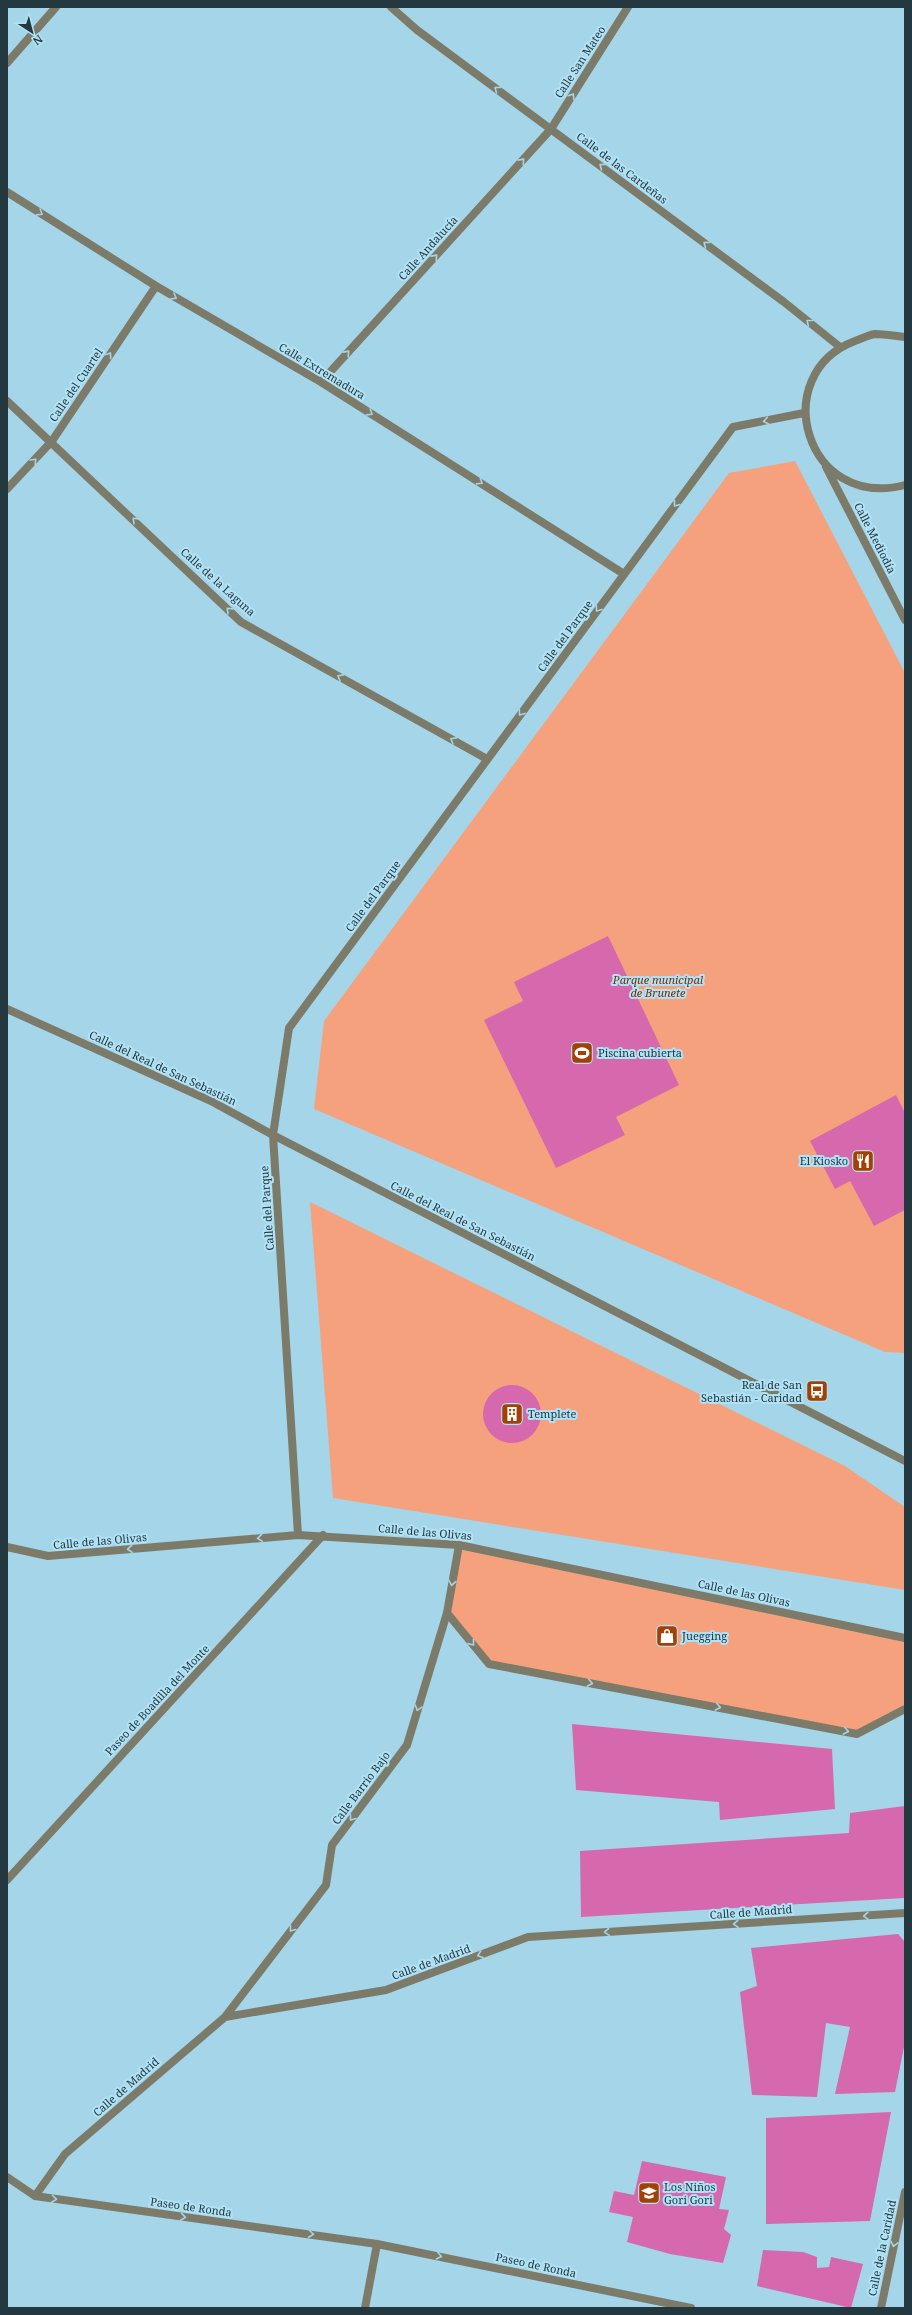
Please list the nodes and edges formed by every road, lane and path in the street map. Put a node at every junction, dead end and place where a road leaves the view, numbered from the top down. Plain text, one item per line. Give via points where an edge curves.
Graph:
1 (56, 7) edge
2 (391, 7) edge
3 (628, 7) edge
4 (7, 63) edge
5 (551, 128) junction
6 (7, 192) edge
7 (156, 286) junction
8 (905, 337) edge
9 (840, 347) junction
10 (321, 382) junction
11 (7, 402) edge
12 (804, 413) junction
13 (52, 441) junction
14 (826, 466) junction
15 (905, 486) edge
16 (7, 490) edge
17 (624, 574) junction
18 (905, 620) edge
19 (487, 760) junction
20 (7, 1009) edge
21 (273, 1135) junction
22 (905, 1461) edge
23 (298, 1535) junction
24 (324, 1535) junction
25 (459, 1544) junction
26 (7, 1547) edge
27 (448, 1613) junction
28 (905, 1638) edge
29 (905, 1709) edge
30 (7, 1880) edge
31 (905, 1913) edge
32 (225, 2016) junction
33 (7, 2177) edge
34 (905, 2192) edge
35 (35, 2196) junction
36 (377, 2244) junction
37 (365, 2308) edge
38 (691, 2308) edge
39 (881, 2308) edge

1 - 4 street
5 -> 2 street, Calle de las Cardeñas via 417,30
5 -> 3 street, Calle San Mateo
9 -> 5 street, Calle de las Cardeñas via 784,302
10 -> 5 street, Calle Andalucía
6 -> 7 street, Calle Extremadura
7 -> 10 street, Calle Extremadura
13 -> 7 street, Calle del Cuartel
8 - 9 street via 873,334
9 - 12 street via 814,376
10 -> 17 street, Calle Extremadura
11 - 13 street, Calle de la Laguna
12 - 14 street via 810,442
12 -> 17 street, Calle del Parque via 733,427
16 -> 13 street, Calle del Cuartel
19 -> 13 street, Calle de la Laguna via 241,622
14 - 15 street via 853,485 886,490
14 - 18 street, Calle Mediodía
17 -> 19 street, Calle del Parque
19 - 21 street, Calle del Parque via 289,1028
20 - 21 street, Calle del Real de San Sebastián via 211,1101
21 - 22 street, Calle del Real de San Sebastián
21 - 23 street, Calle del Parque
23 - 24 street, Calle de las Olivas
23 -> 26 street, Calle de las Olivas via 48,1556
24 - 25 street, Calle de las Olivas
24 - 30 street, Paseo de Boadilla del Monte
25 -> 27 street, Calle Barrio Bajo
25 - 28 street, Calle de las Olivas
27 -> 29 street via 489,1664 857,1734
27 -> 32 street, Calle Barrio Bajo via 407,1745 332,1845 326,1885
31 -> 32 street, Calle de Madrid via 528,1937 386,1990
32 - 35 street, Calle de Madrid via 65,2154
33 - 35 street, Paseo de Ronda
34 -> 39 street, Calle de la Caridad
35 -> 36 street, Paseo de Ronda
36 - 37 street
36 -> 38 street, Paseo de Ronda

